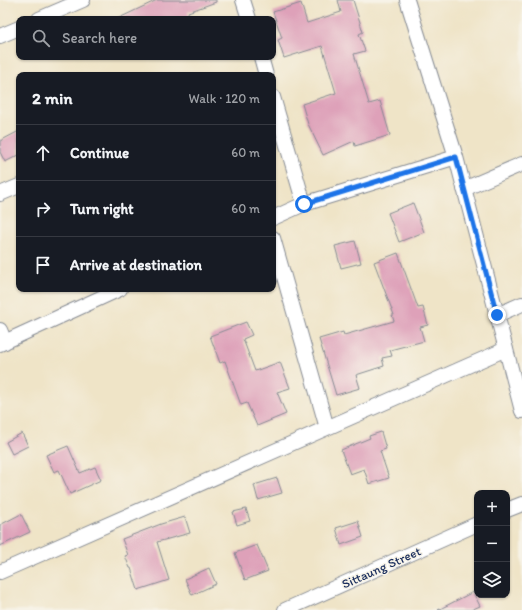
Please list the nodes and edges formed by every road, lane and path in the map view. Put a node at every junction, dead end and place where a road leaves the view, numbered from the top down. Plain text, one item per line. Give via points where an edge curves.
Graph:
1 (83, 0) edge
2 (243, 0) edge
3 (407, 0) edge
4 (46, 16) edge
5 (248, 16) edge
6 (16, 29) edge
7 (0, 36) edge
8 (262, 60) edge
9 (265, 72) edge
10 (276, 108) edge
11 (456, 157) junction
12 (522, 164) edge
13 (16, 187) edge
14 (464, 189) junction
15 (0, 194) edge
16 (304, 204) junction
17 (276, 217) edge
18 (276, 248) edge
19 (113, 292) edge
20 (522, 304) edge
21 (497, 315) junction
22 (2, 339) edge
23 (506, 349) junction
24 (522, 411) edge
25 (328, 428) junction
26 (522, 504) edge
27 (510, 509) edge
28 (474, 525) edge
29 (0, 572) edge
30 (285, 610) edge

1 - 4 street
2 - 5 street
3 - 11 street
6 - 7 street
8 - 9 street
10 - 16 street
11 - 14 street
11 - 16 street
12 - 14 street
13 - 15 street
14 - 21 street
16 - 17 street
18 - 25 street
19 - 22 street
20 - 21 street
21 - 23 street
23 - 24 street
23 - 25 street
25 - 29 street
26 - 27 street
28 - 30 street, Sittaung Street

